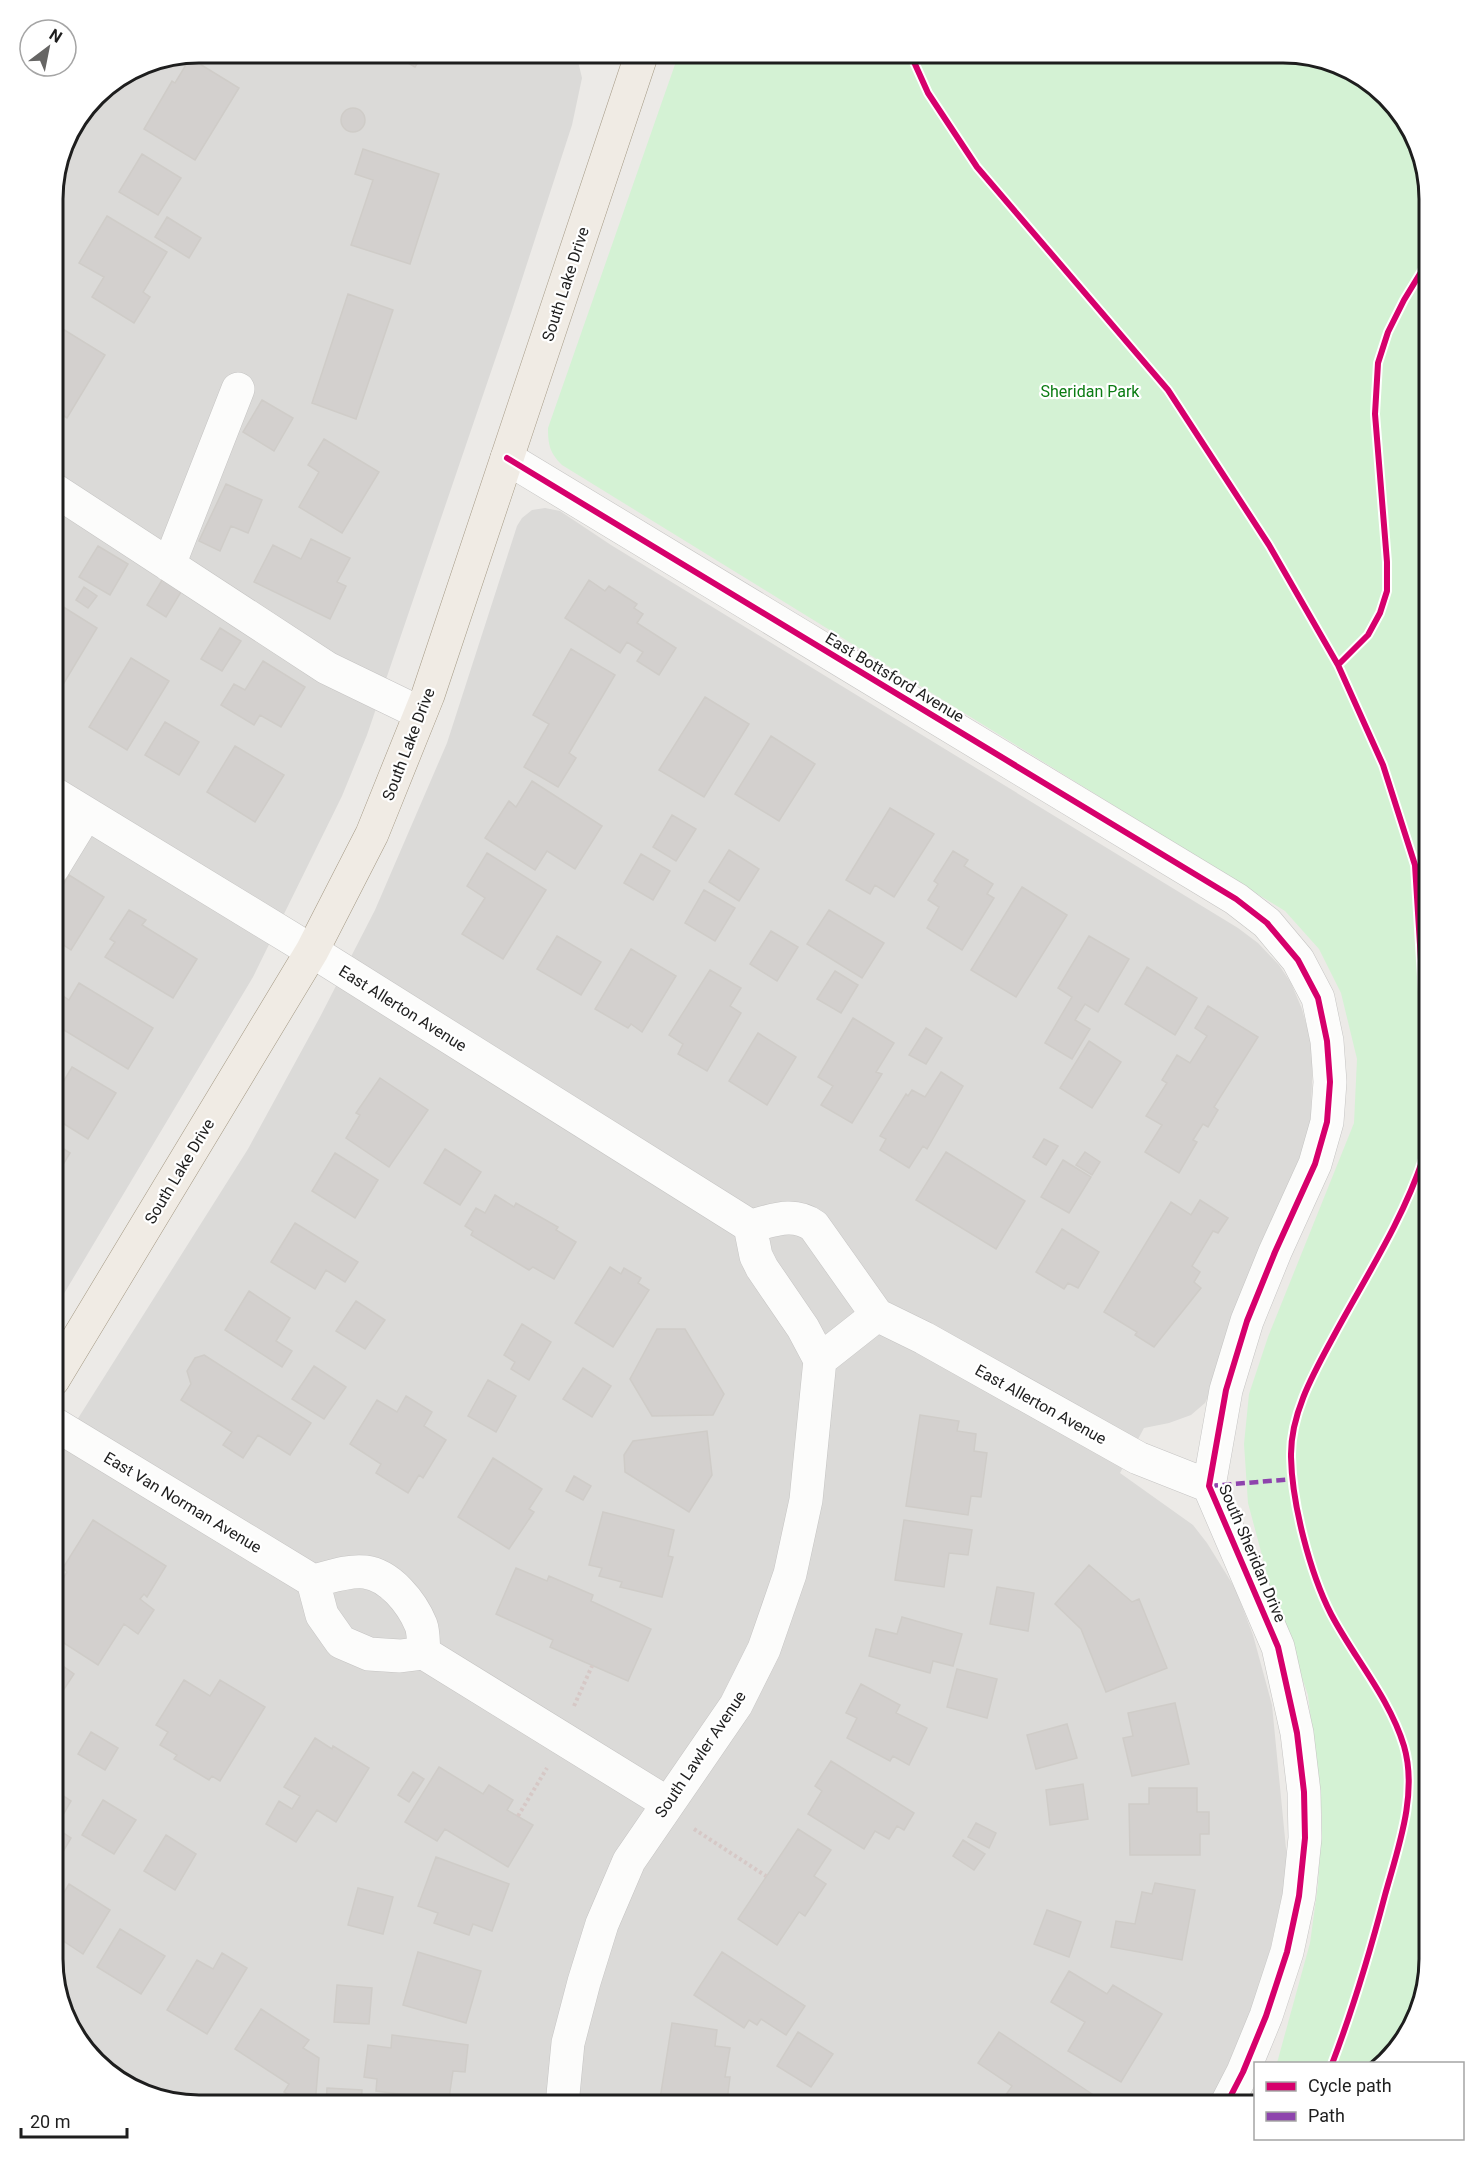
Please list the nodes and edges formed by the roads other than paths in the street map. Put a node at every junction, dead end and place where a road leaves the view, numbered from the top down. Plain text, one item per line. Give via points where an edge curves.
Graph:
1 (639, 63) edge
2 (238, 388) dead end
3 (507, 458) junction
4 (63, 496) edge
5 (169, 565) junction
6 (420, 713) junction
7 (63, 800) edge
8 (86, 814) junction
9 (63, 852) edge
10 (1267, 923) joint
11 (312, 951) junction
12 (750, 1227) junction
13 (877, 1315) junction
14 (820, 1360) junction
15 (63, 1363) edge
16 (63, 1429) edge
17 (1209, 1486) junction
18 (313, 1581) junction
19 (424, 1653) junction
20 (665, 1806) junction
21 (563, 2095) edge
22 (1232, 2095) edge

1 - 3 main road, South Lake Drive
2 - 5 street
3 - 6 main road, South Lake Drive
3 - 10 street, East Bottsford Avenue via 1225,893
4 - 5 street
5 - 6 street via 327,668
6 - 11 main road, South Lake Drive via 372,834
7 - 8 street, East Allerton Avenue
8 - 9 street
8 - 11 street, East Allerton Avenue
10 - 17 street, South Sheridan Drive via 1298,960 1318,998 1330,1082 1327,1122 1315,1164 1247,1321 1226,1390
11 - 12 street, East Allerton Avenue
11 - 15 main road, South Lake Drive
12 - 13 street, East Allerton Avenue via 786,1217 806,1220
12 - 14 street via 762,1268
13 - 14 street
13 - 17 street, East Allerton Avenue via 1138,1458
14 - 20 street, South Lawler Avenue via 806,1500 790,1574 764,1649 736,1705
16 - 18 street, East Van Norman Avenue
17 - 22 street, South Sheridan Drive via 1278,1647 1297,1733 1304,1792 1305,1838 1299,1896 1287,1952 1266,2016
18 - 19 street via 322,1615 341,1642 369,1654
18 - 19 street via 348,1572 366,1572 389,1582 407,1601 422,1627
19 - 20 street
20 - 21 street, South Lawler Avenue via 629,1861 602,1924 568,2043

